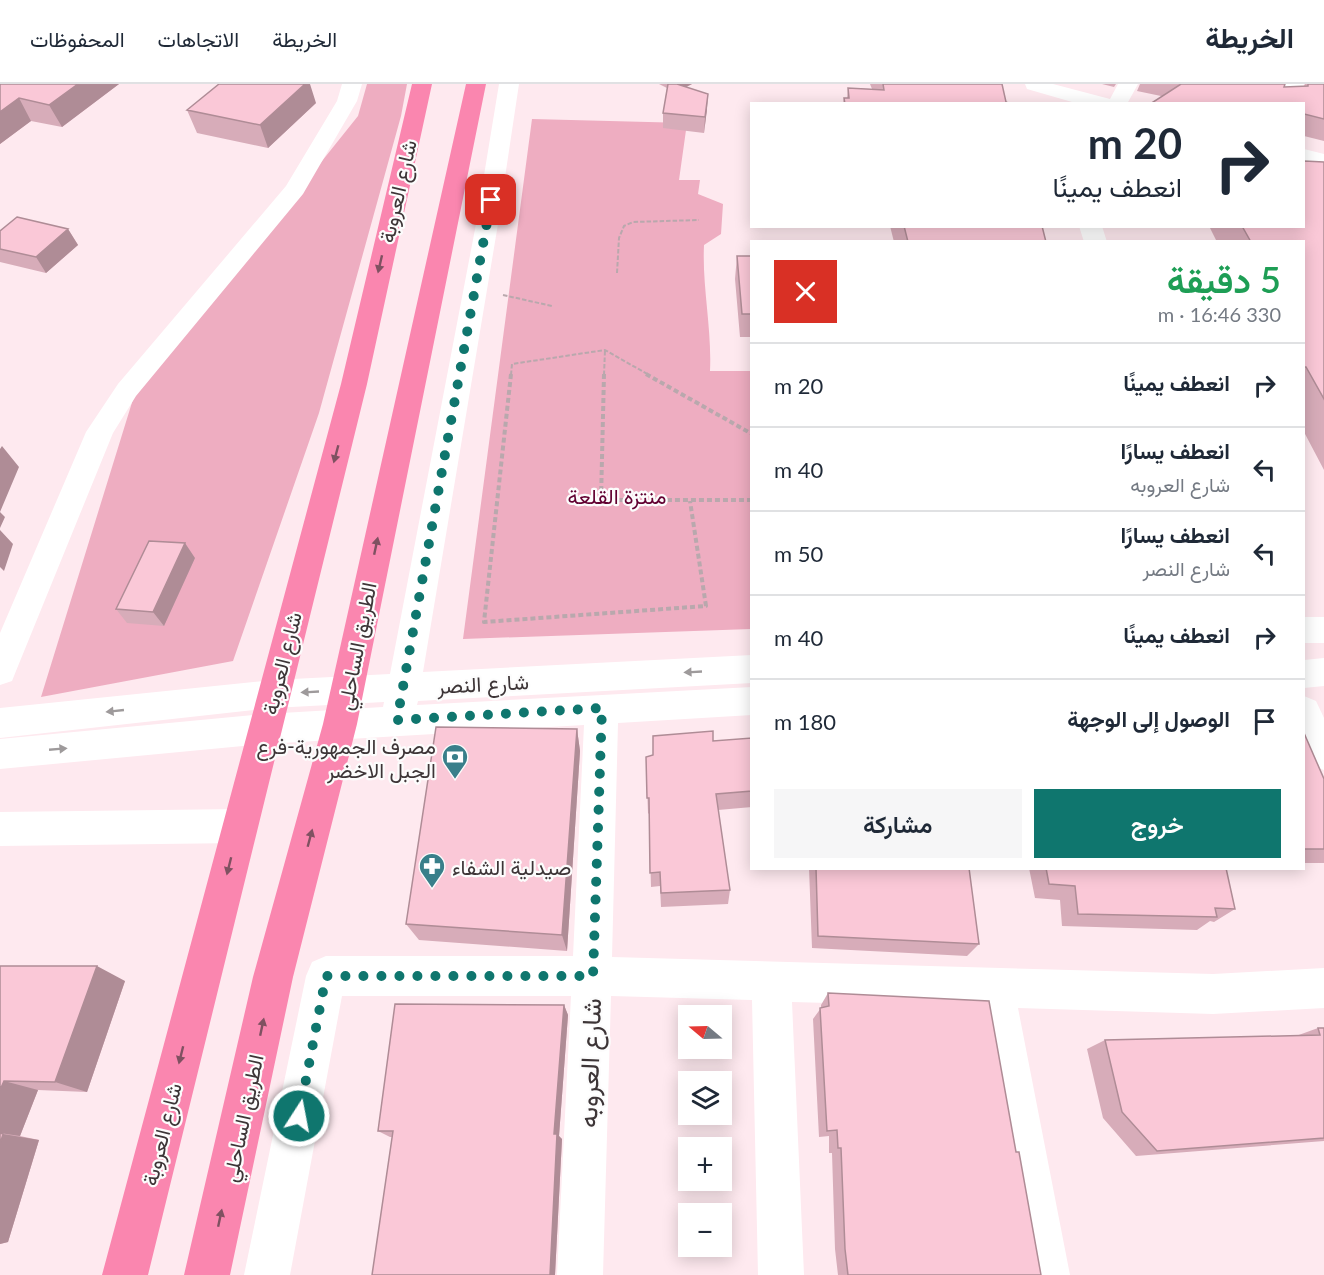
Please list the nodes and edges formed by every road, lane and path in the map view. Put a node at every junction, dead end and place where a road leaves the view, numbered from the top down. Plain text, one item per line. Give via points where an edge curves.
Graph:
1 (352, 84) edge
2 (422, 84) edge
3 (476, 84) edge
4 (509, 84) edge
5 (1128, 84) edge
6 (1294, 84) edge
7 (1036, 91) edge
8 (1094, 102) edge
9 (1117, 102) edge
10 (1287, 102) edge
11 (1305, 155) edge
12 (1324, 160) edge
13 (699, 220) dead end
14 (617, 273) dead end
15 (475, 289) junction
16 (552, 306) dead end
17 (605, 350) junction
18 (750, 433) edge
19 (750, 500) edge
20 (690, 501) junction
21 (1305, 630) edge
22 (1324, 630) edge
23 (750, 669) edge
24 (0, 671) edge
25 (1324, 672) edge
26 (1305, 674) edge
27 (403, 687) junction
28 (346, 690) junction
29 (273, 694) junction
30 (750, 701) edge
31 (602, 708) junction
32 (1305, 713) edge
33 (397, 720) junction
34 (0, 723) edge
35 (340, 724) junction
36 (265, 729) junction
37 (0, 754) edge
38 (1324, 755) edge
39 (240, 826) junction
40 (0, 829) edge
41 (593, 976) junction
42 (771, 981) junction
43 (994, 986) junction
44 (1324, 988) edge
45 (125, 1275) edge
46 (207, 1275) edge
47 (267, 1275) edge
48 (580, 1275) edge
49 (781, 1275) edge
50 (1047, 1275) edge

1 - 24 street via 347,101 295,189 127,390 100,432
2 -> 29 highway, شارع العروبة via 354,384
28 -> 3 highway, الطريق الساحلي
4 - 15 street
5 - 9 street
6 - 10 street
7 - 8 street
11 - 12 street
13 - 14 path via 633,222 624,226 619,238
15 - 16 path
15 - 27 street
17 - 18 path
17 - 20 path via 601,500
17 - 20 path via 512,364 484,622 706,606
19 - 20 path
21 - 22 street
23 -> 27 street, شارع النصر
25 - 26 street
27 - 28 street, شارع النصر
27 - 33 street
28 -> 29 street, شارع النصر
28 - 35 highway, الطريق الساحلي
29 -> 34 street, شارع النصر
29 - 36 highway, شارع العروبة
30 - 31 street, شارع النصر
31 - 33 street, شارع النصر
31 - 41 street, شارع العروبه
32 - 38 street
33 - 35 street, شارع النصر
35 - 36 street, شارع النصر
46 -> 35 highway, الطريق الساحلي via 273,977
37 -> 36 street, شارع النصر
36 - 39 highway, شارع العروبة
39 - 40 street
39 -> 45 highway, شارع العروبة
41 - 42 street
41 - 47 street via 326,976
41 - 48 street, شارع العروبه
42 - 43 street
42 - 49 street
43 - 44 street via 1214,994
43 - 50 street

